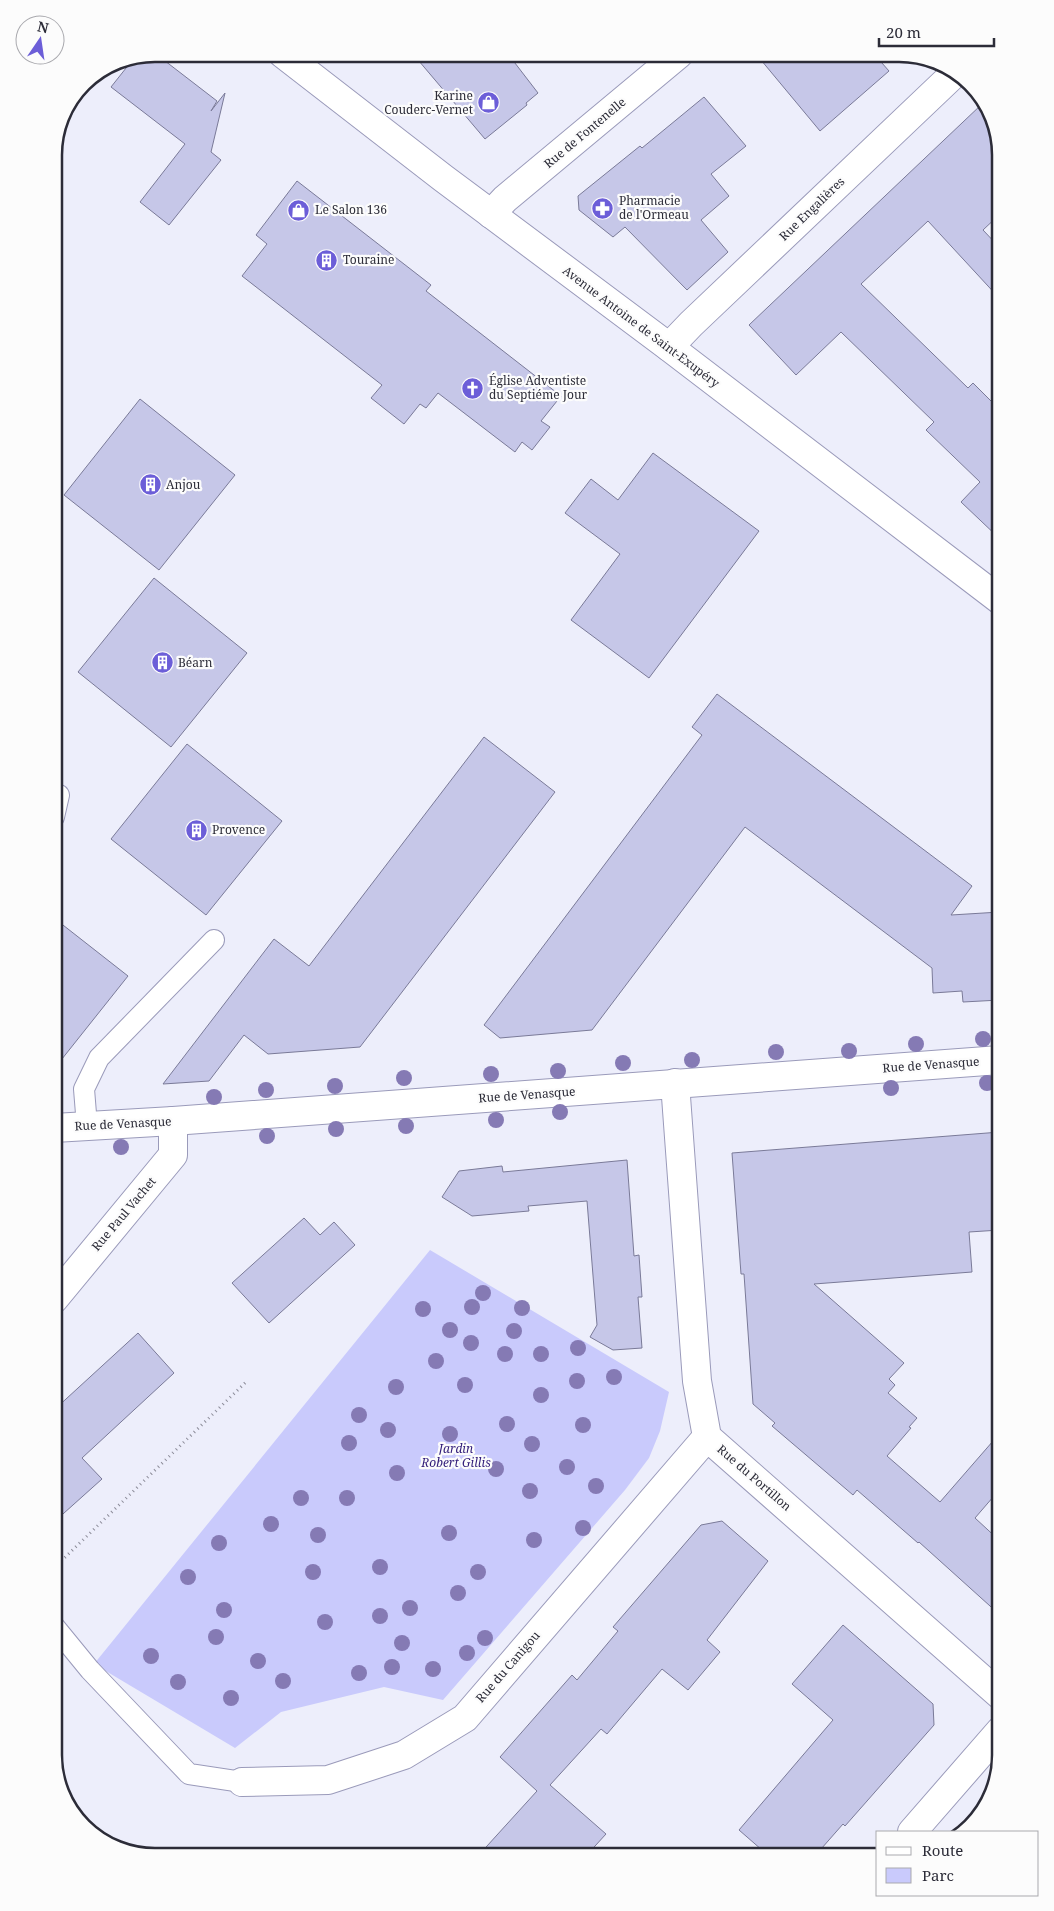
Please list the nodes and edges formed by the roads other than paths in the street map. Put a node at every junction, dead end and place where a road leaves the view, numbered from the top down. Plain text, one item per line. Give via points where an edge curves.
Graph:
1 (301, 62) edge
2 (669, 63) edge
3 (950, 78) edge
4 (491, 214) junction
5 (669, 347) junction
6 (992, 594) edge
7 (214, 940) dead end
8 (992, 1061) edge
9 (675, 1083) junction
10 (173, 1121) junction
11 (87, 1126) junction
12 (62, 1127) edge
13 (62, 1289) edge
14 (707, 1437) junction
15 (62, 1636) edge
16 (992, 1688) edge
17 (992, 1740) edge
18 (242, 1782) joint
19 (913, 1831) edge

1 - 4 street, Avenue Antoine de Saint-Exupéry
2 - 4 street, Rue de Fontenelle
3 - 5 street, Rue Engalières
4 - 5 street, Avenue Antoine de Saint-Exupéry
5 - 6 street, Avenue Antoine de Saint-Exupéry
7 - 11 lane via 99,1058 84,1089
8 - 9 street, Rue de Venasque
9 - 10 street, Rue de Venasque
9 - 14 street, Rue du Portillon via 697,1381
10 - 11 street, Rue de Venasque
10 - 13 street, Rue Paul Vachet via 173,1155
11 - 12 street, Rue de Venasque
14 - 16 street, Rue du Portillon
14 - 18 street, Rue du Canigou via 465,1718 404,1755 328,1780
15 - 18 lane via 90,1670 189,1774
17 - 19 street

